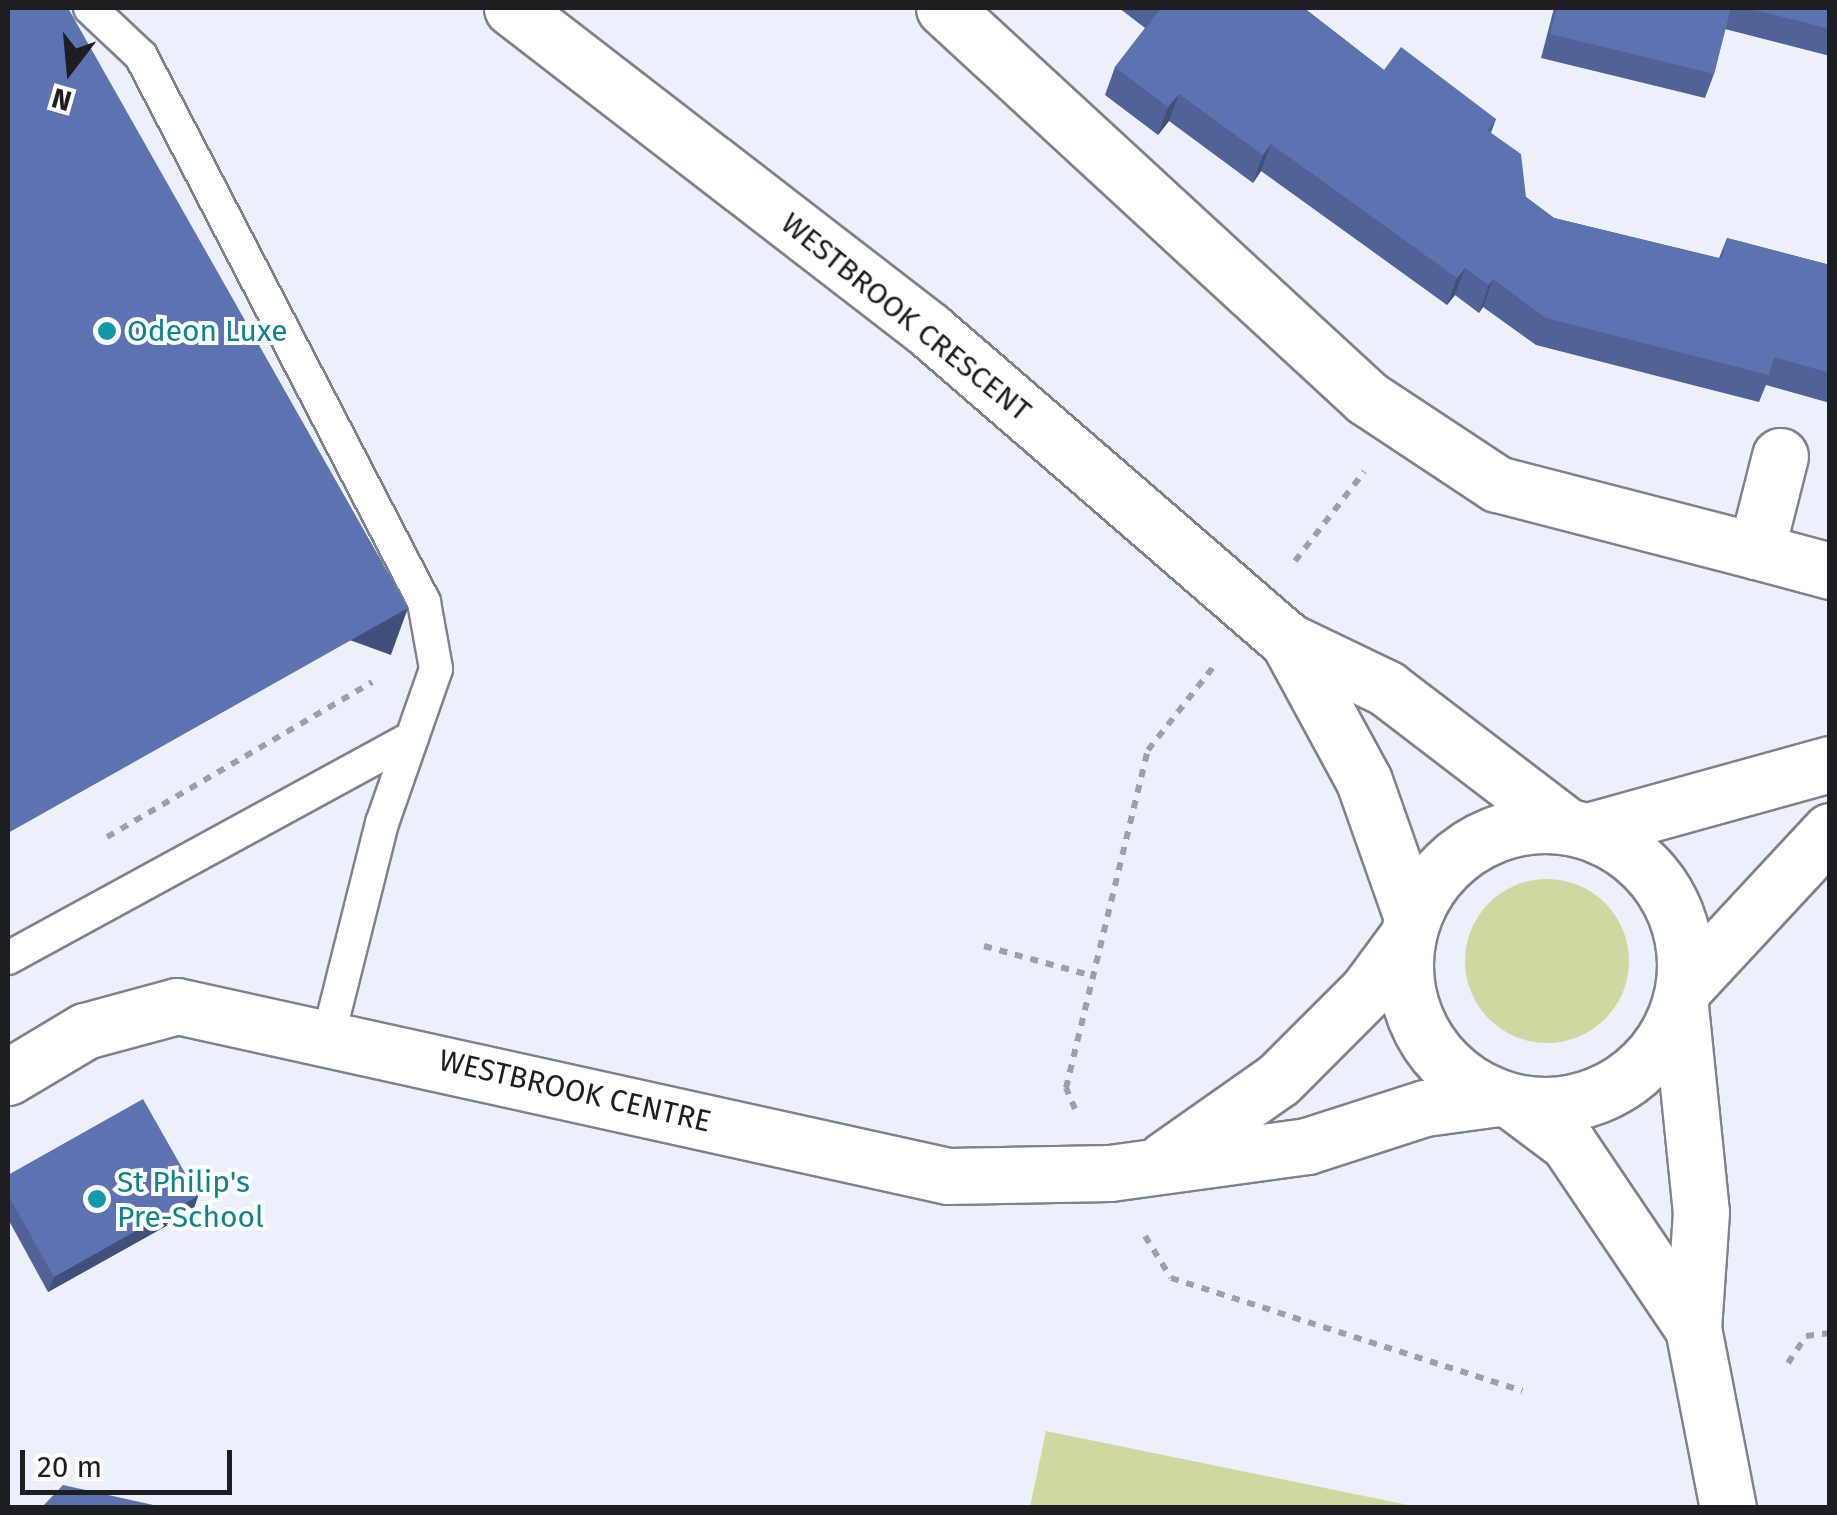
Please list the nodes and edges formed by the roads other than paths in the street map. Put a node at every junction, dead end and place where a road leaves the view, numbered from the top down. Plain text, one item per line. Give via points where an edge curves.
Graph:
1 (90, 8) edge
2 (512, 8) edge
3 (944, 8) edge
4 (1780, 456) dead end
5 (1756, 551) junction
6 (1830, 571) edge
7 (1288, 641) junction
8 (412, 738) junction
9 (1830, 764) edge
10 (1576, 828) junction
11 (1830, 831) edge
12 (1409, 927) junction
13 (8, 958) edge
14 (1683, 997) junction
15 (329, 1034) junction
16 (8, 1077) edge
17 (1507, 1101) junction
18 (1157, 1164) junction
19 (1693, 1328) junction
20 (1728, 1508) edge

1 - 8 lane via 141,56 424,602 436,669
2 - 7 street, WESTBROOK CRESCENT via 929,330
3 - 5 street via 1038,102 1403,422 1497,484
4 - 5 street
5 - 6 street
7 - 10 street, WESTBROOK CRESCENT via 1386,688
7 - 12 street, WESTBROOK CRESCENT via 1364,782
8 - 13 lane
8 - 15 lane
9 - 10 street
10 - 12 street via 1518,827 1472,843 1436,875
10 - 14 street via 1654,874 1678,922
11 - 14 street
12 - 17 street via 1404,976 1420,1028 1462,1080
12 - 18 street via 1368,991 1278,1080
14 - 17 street via 1653,1054 1598,1096
14 - 19 street via 1701,1212
15 - 16 street, WESTBROOK CENTRE via 178,1006 85,1031
15 - 18 street, WESTBROOK CENTRE via 948,1176
17 - 18 street, WESTBROOK CENTRE via 1425,1108 1307,1146
17 - 19 street via 1568,1143
19 - 20 street

